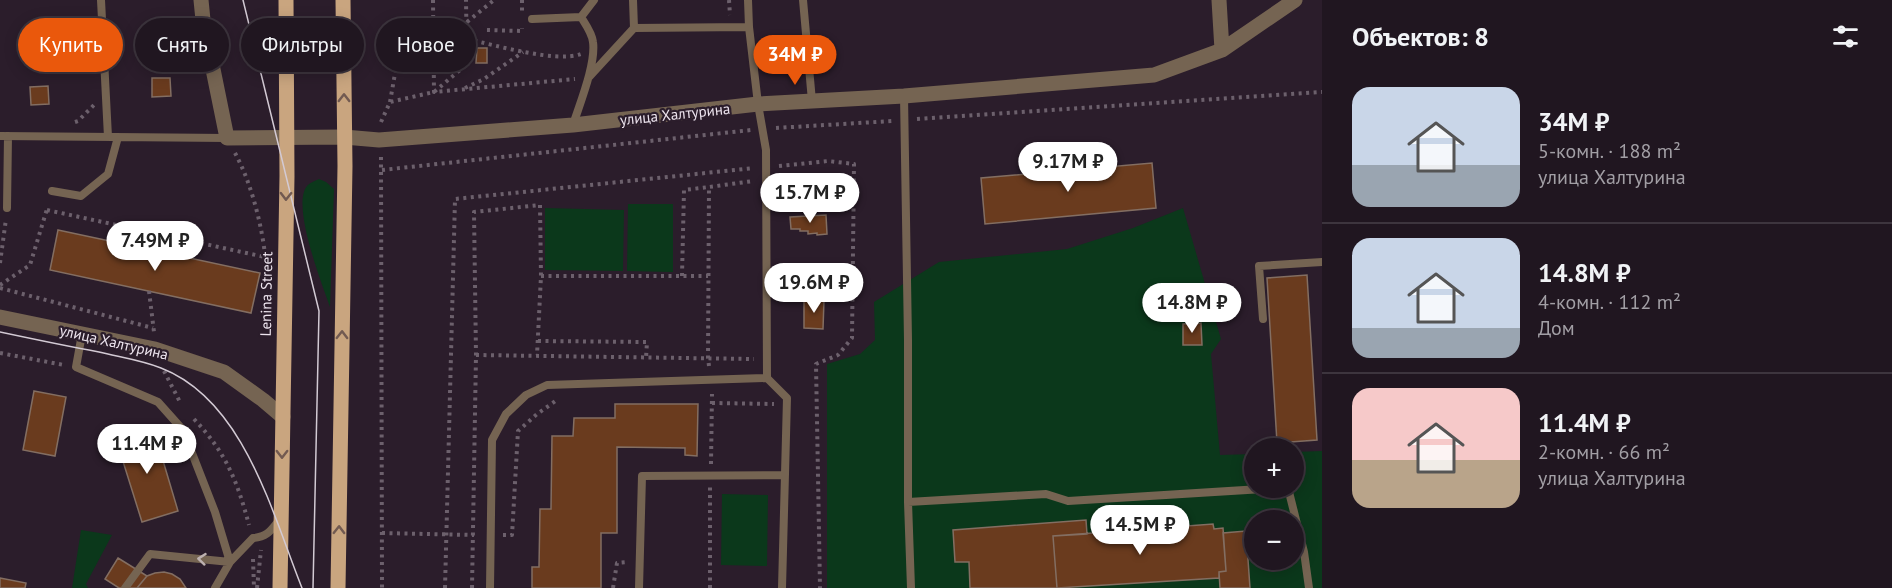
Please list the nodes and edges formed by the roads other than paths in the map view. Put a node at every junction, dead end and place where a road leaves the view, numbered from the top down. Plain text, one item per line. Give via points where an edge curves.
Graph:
1 (101, 0) edge
2 (201, 0) edge
3 (286, 0) edge
4 (343, 0) edge
5 (594, 0) edge
6 (633, 0) edge
7 (748, 0) edge
8 (803, 0) edge
9 (1219, 0) edge
10 (1295, 0) edge
11 (581, 17) junction
12 (532, 19) dead end
13 (749, 27) junction
14 (634, 28) junction
15 (1222, 51) junction
16 (588, 77) junction
17 (904, 96) junction
18 (812, 102) junction
19 (758, 104) junction
20 (573, 125) junction
21 (4, 136) edge
22 (108, 137) junction
23 (118, 137) junction
24 (286, 137) junction
25 (344, 137) junction
26 (227, 138) junction
27 (52, 191) road end
28 (7, 208) road end
29 (1322, 262) edge
30 (0, 317) edge
31 (1263, 319) dead end
32 (82, 334) junction
33 (766, 378) junction
34 (282, 417) junction
35 (785, 475) junction
36 (1244, 490) edge
37 (1290, 498) edge
38 (908, 502) junction
39 (282, 516) junction
40 (230, 562) junction
41 (126, 588) edge
42 (215, 588) edge
43 (280, 588) edge
44 (338, 588) edge
45 (490, 588) edge
46 (639, 588) edge
47 (782, 588) edge
48 (911, 588) edge
49 (1309, 588) edge

1 - 22 lane
2 - 26 street
3 - 24 main road, Lenina Street
25 -> 4 main road
5 - 11 lane
6 - 14 lane
7 - 13 lane
8 - 18 lane
9 - 15 street
10 - 15 street, улица Халтурина
11 - 12 lane
11 - 16 lane via 590,32 593,50
13 - 14 lane
13 - 19 lane
14 - 16 lane
15 - 17 street, улица Халтурина via 1154,75
16 - 20 lane
17 - 18 street, улица Халтурина
17 - 38 lane
18 - 19 street, улица Халтурина
19 - 20 street, улица Халтурина
19 - 33 lane via 766,150
20 - 25 street, улица Халтурина via 379,140
21 - 22 lane
21 - 28 lane
22 - 23 lane
23 - 26 lane
23 - 27 lane via 108,174 81,196
24 - 25 street, улица Халтурина
24 - 26 street, улица Халтурина
24 -> 34 main road, Lenina Street
44 -> 25 main road
29 - 31 lane via 1259,266
30 - 32 street, улица Халтурина
32 - 34 street, улица Халтурина via 155,349 224,372
32 - 40 lane via 76,367 158,402 183,430
33 - 35 lane via 787,398
33 - 45 lane via 547,385 526,395 506,414 492,440
34 -> 39 main road, Lenina Street
35 - 46 lane via 642,476
35 - 47 lane
36 - 38 lane via 1068,501 1046,494
37 - 49 lane
38 - 48 lane
39 - 40 lane via 273,529 262,538 253,538
39 - 43 main road, Lenina Street
40 -> 41 lane via 150,554
40 - 42 lane

